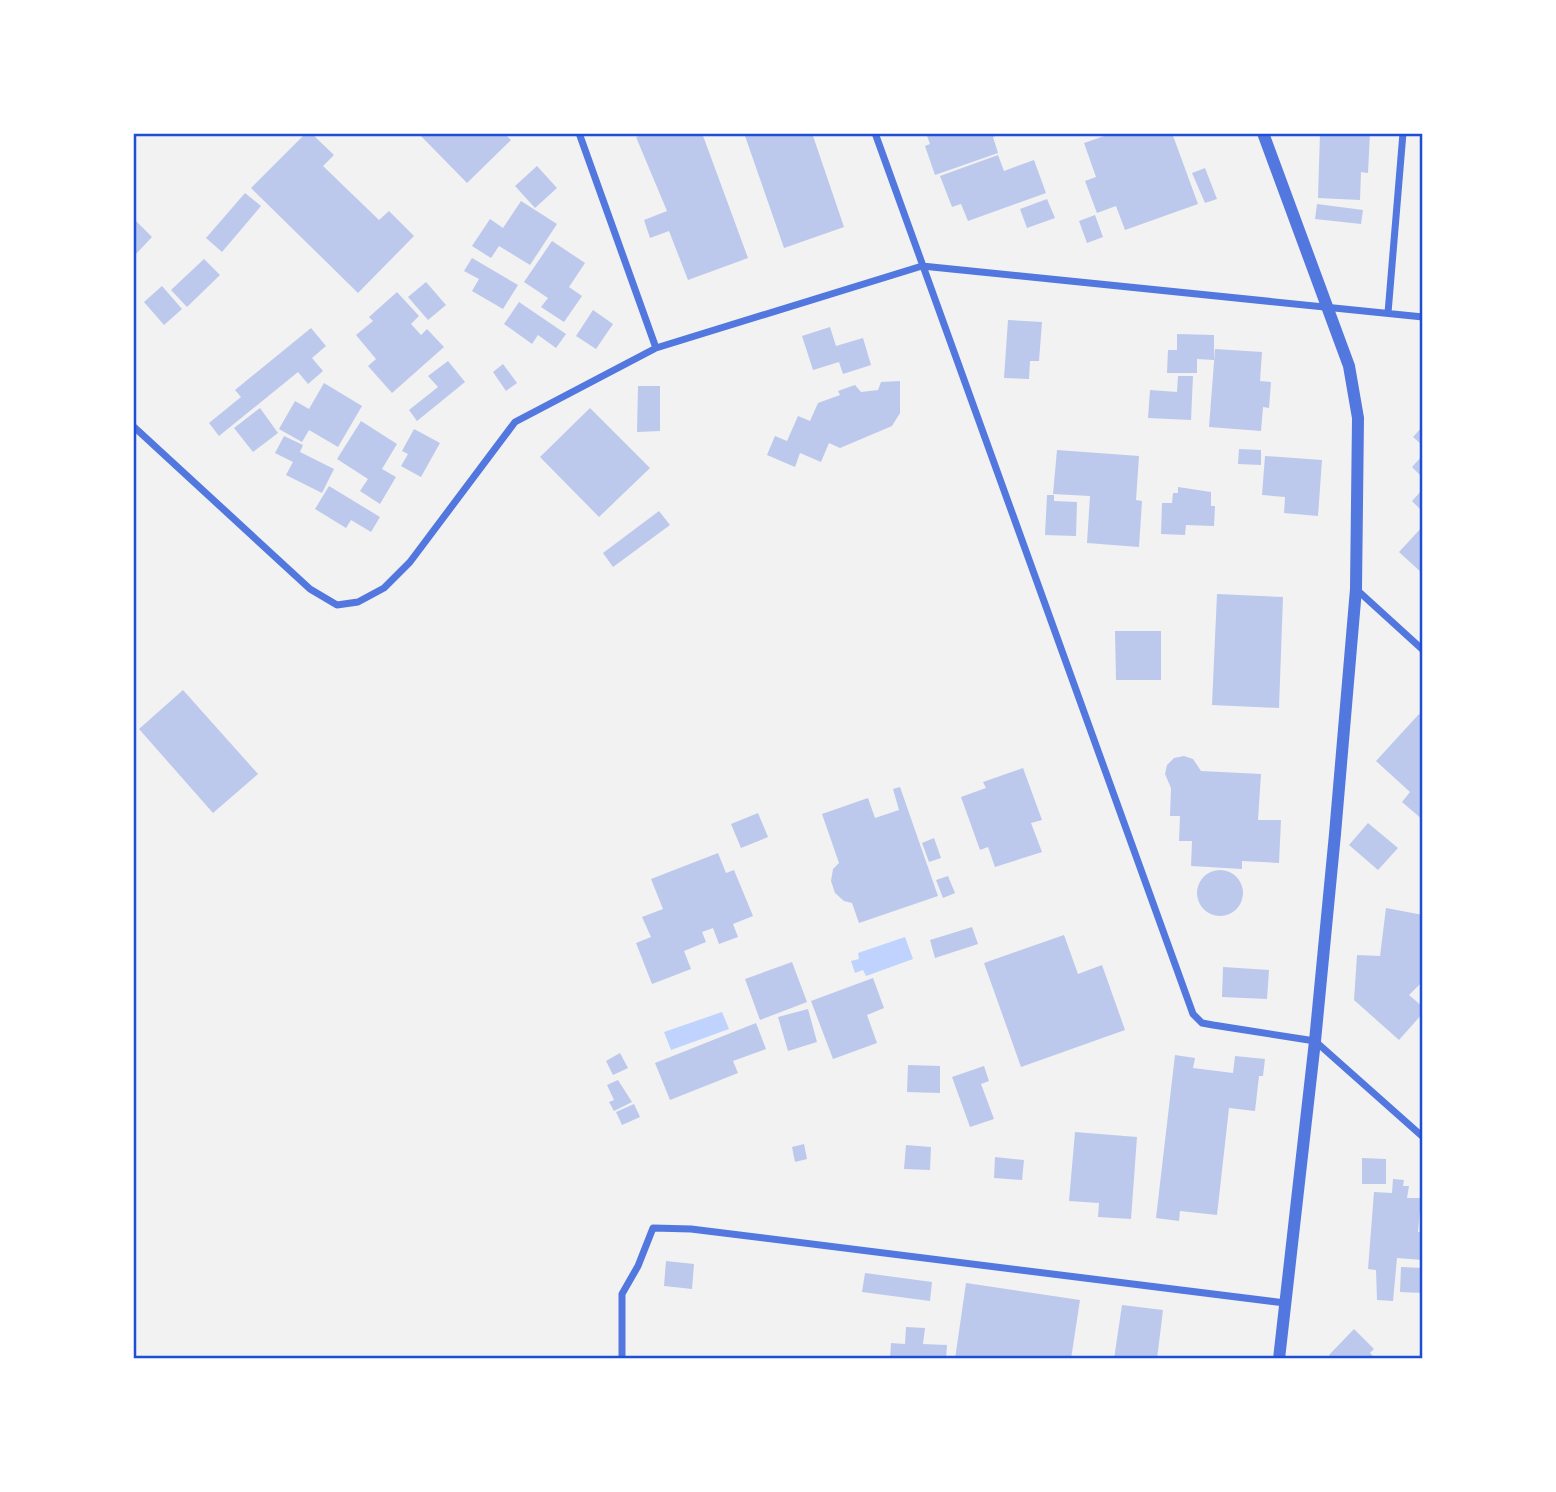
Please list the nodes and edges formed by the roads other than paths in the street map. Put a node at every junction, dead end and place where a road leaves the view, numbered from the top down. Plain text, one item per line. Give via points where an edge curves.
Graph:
1 (579, 133) edge
2 (874, 133) edge
3 (1263, 133) edge
4 (1403, 133) edge
5 (922, 265) junction
6 (1329, 310) junction
7 (1388, 313) junction
8 (1423, 317) edge
9 (656, 348) junction
10 (133, 426) edge
11 (1356, 589) junction
12 (1423, 650) edge
13 (1315, 1041) junction
14 (1423, 1137) edge
15 (1284, 1303) junction
16 (622, 1359) edge
17 (1279, 1359) edge

1 - 9 street
2 - 5 street
3 - 6 street
4 - 7 street
5 - 6 street
5 - 9 street
5 - 13 street via 1193,1014 1213,1026
6 - 7 street
6 - 11 street via 1349,366 1358,418
7 - 8 street
9 - 10 street via 515,422 410,562 384,588 358,602 337,605 310,589
11 - 12 street
11 - 13 street
13 - 14 street
13 - 15 street
15 - 16 street via 653,1228 622,1293
15 - 17 street

